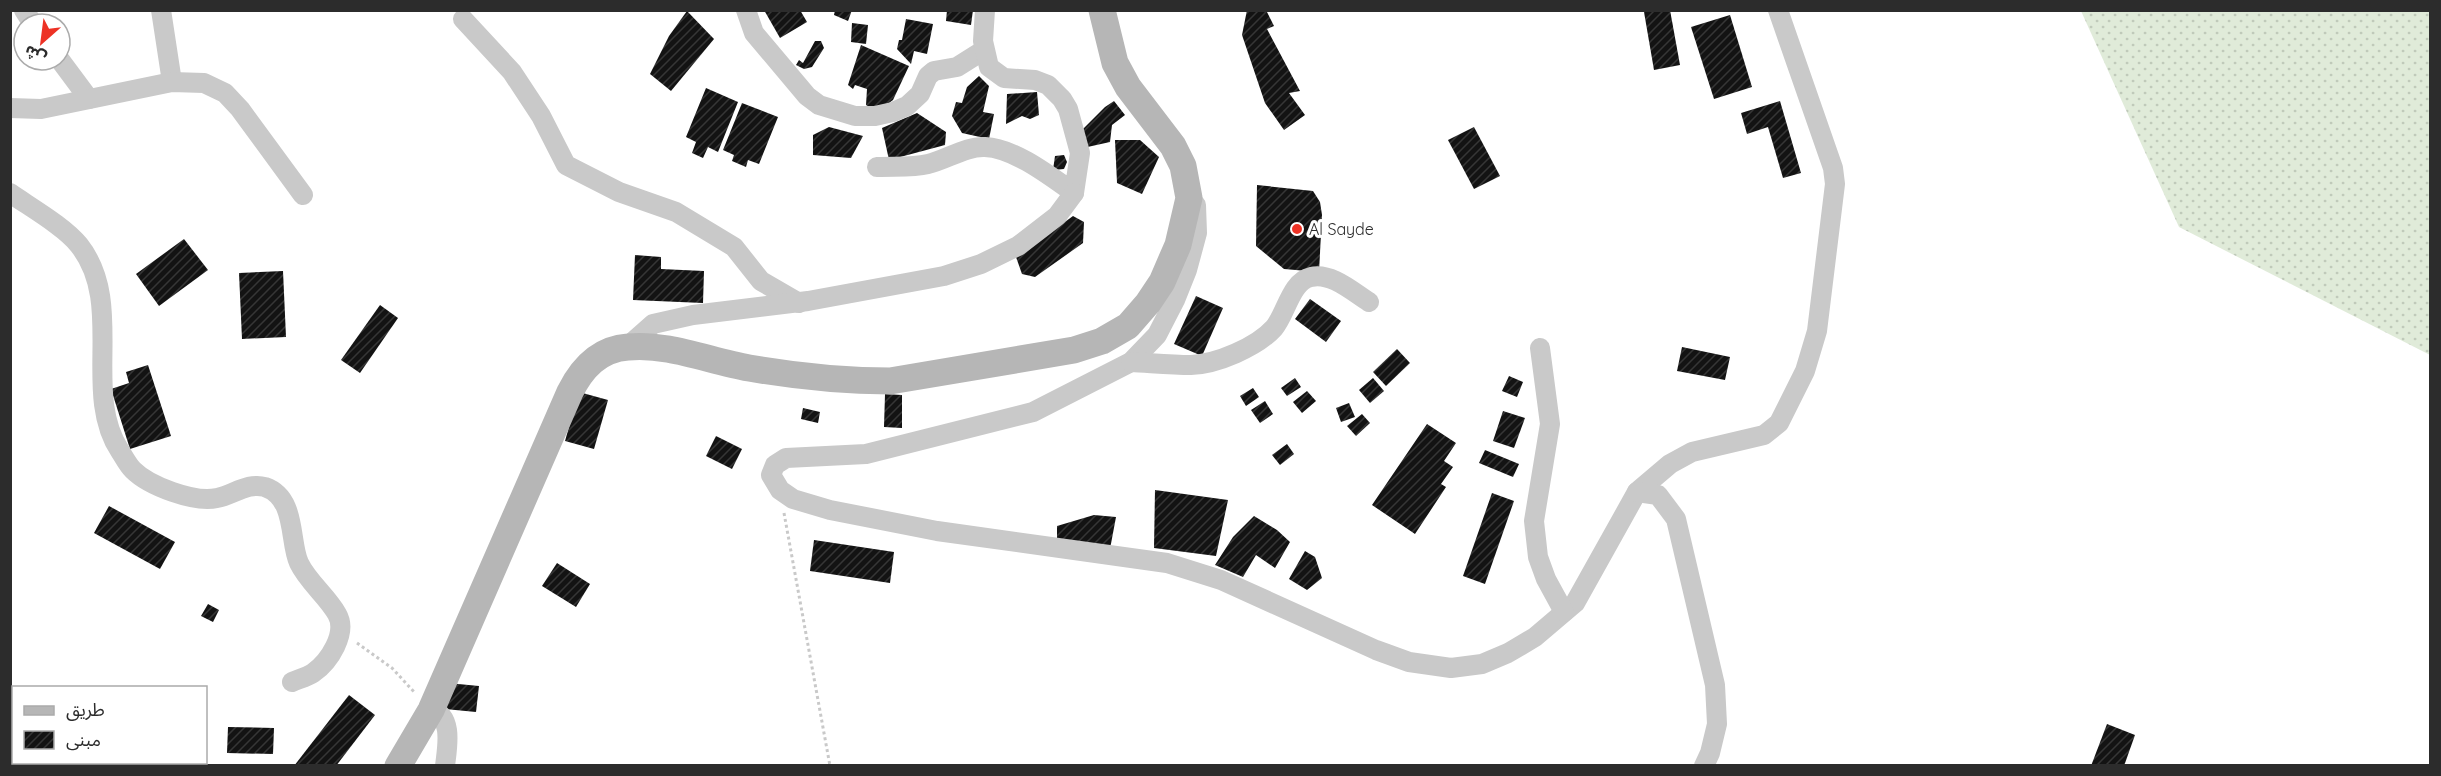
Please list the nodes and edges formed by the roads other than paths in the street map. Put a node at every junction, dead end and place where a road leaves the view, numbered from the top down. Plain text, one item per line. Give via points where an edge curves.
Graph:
1 (161, 10) edge
2 (746, 10) edge
3 (984, 10) edge
4 (1102, 10) edge
5 (1778, 10) edge
6 (463, 19) dead end
7 (984, 50) junction
8 (69, 72) edge
9 (172, 82) junction
10 (89, 99) junction
11 (10, 108) edge
12 (877, 167) dead end
13 (10, 193) edge
14 (1074, 193) junction
15 (303, 195) dead end
16 (1189, 198) junction
17 (1369, 302) dead end
18 (799, 303) junction
19 (627, 347) junction
20 (1540, 348) dead end
21 (1131, 362) junction
22 (1636, 492) junction
23 (1564, 612) junction
24 (292, 682) dead end
25 (431, 710) junction
26 (398, 765) edge
27 (445, 765) edge
28 (1704, 765) edge

1 - 9 street
2 - 7 street via 754,33 807,96 819,105 855,116 875,116 907,106 934,71 957,67
3 - 7 street
4 - 16 main road via 1115,63 1128,87 1173,146 1183,166
5 - 22 street via 1834,176 1817,331 1805,371 1779,423 1764,435 1692,452 1670,464
6 - 18 street via 512,72 566,165 619,192 676,212 734,247 761,281
7 - 14 street via 996,74 1035,80 1048,85 1062,99 1080,153
8 - 10 street
9 - 10 street
9 - 15 street via 204,83 225,93
10 - 11 street via 41,109
12 - 14 street via 929,164 983,146 1023,160
13 - 24 street via 78,243 92,263 102,309 104,392 110,433 134,470 164,489 191,497 216,498 250,486 266,488 276,495 292,521 298,562 338,615 341,625 332,651 322,665
14 - 18 street via 1057,216 1018,246 981,264 944,276
16 - 19 main road via 1178,244 1148,303 1128,326 1102,341 1074,350 900,379 860,381 747,368 651,347
16 - 21 street via 1196,205 1197,233 1187,270 1157,335
17 - 21 street via 1326,277 1313,276 1295,291 1275,326 1250,346 1193,365
18 - 19 street via 693,315 653,324
19 - 25 main road via 590,362 579,374
20 - 23 street via 1550,424 1534,521 1538,557
21 - 23 street via 1069,395 1022,414 866,454 786,458 775,465 771,475 780,490 793,499 830,510 937,531 1167,563 1221,580 1409,662 1451,668 1482,664 1535,637
22 - 23 street via 1586,585
22 - 28 street via 1658,495 1676,519 1714,685 1717,724
25 - 26 main road
25 - 27 street via 444,718 448,736

